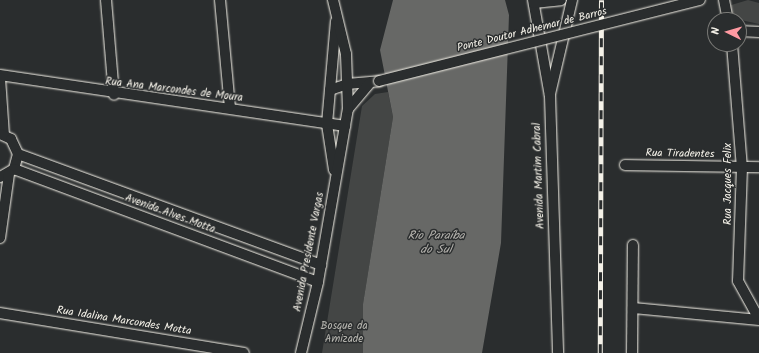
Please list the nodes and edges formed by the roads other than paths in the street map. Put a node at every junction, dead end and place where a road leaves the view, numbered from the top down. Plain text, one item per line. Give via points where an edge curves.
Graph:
1 (106, 0) edge
2 (220, 0) edge
3 (333, 0) edge
4 (560, 0) edge
5 (572, 0) edge
6 (700, 0) edge
7 (724, 0) edge
8 (534, 1) edge
9 (726, 12) edge
10 (336, 18) junction
11 (747, 31) edge
12 (759, 32) edge
13 (733, 52) edge
14 (0, 77) edge
15 (374, 83) junction
16 (347, 84) junction
17 (330, 90) junction
18 (114, 95) junction
19 (550, 96) junction
20 (230, 108) junction
21 (348, 109) junction
22 (327, 124) junction
23 (345, 126) junction
24 (2, 134) edge
25 (18, 154) junction
26 (625, 165) dead end
27 (742, 167) junction
28 (759, 167) edge
29 (8, 173) edge
30 (335, 178) junction
31 (168, 209) junction
32 (162, 224) junction
33 (0, 238) edge
34 (633, 245) dead end
35 (321, 264) junction
36 (318, 282) junction
37 (633, 308) junction
38 (0, 313) edge
39 (759, 319) edge
40 (244, 353) edge
41 (300, 353) edge
42 (558, 353) edge
43 (632, 353) edge

1 - 18 street
2 - 20 street
3 - 10 street, Avenida Presidente Vargas
4 - 8 street
5 - 19 street
6 - 15 street, Ponte Doutor Adhemar de Barros, bridge
7 - 9 street
8 - 19 street, Avenida Martim Cabral
10 - 16 street, Avenida Presidente Vargas via 346,54
10 - 17 street, Avenida Presidente Vargas
11 - 12 street
13 - 27 street, Rua Jacques Felix
14 - 18 street, Rua Ana Marcondes de Moura
14 - 24 street
15 - 16 street, Ponte Doutor Adhemar de Barros
15 - 21 street
16 - 17 street, Ponte Doutor Adhemar de Barros
16 - 21 street, Avenida Presidente Vargas
17 - 22 street, Avenida Presidente Vargas
18 - 20 street, Rua Ana Marcondes de Moura
19 - 42 street, Avenida Martim Cabral
20 - 22 street, Rua Ana Marcondes de Moura
21 - 23 street, Avenida Presidente Vargas
22 - 23 street, Rua Ana Marcondes de Moura
22 - 30 street, Avenida Presidente Vargas
23 - 30 street, Avenida Presidente Vargas
24 - 25 street via 11,139
25 - 29 street
25 - 31 street, Avenida Alves Motta
26 - 27 street, Rua Tiradentes
27 - 28 street, Rua Tiradentes
27 - 39 street, Rua Jacques Felix via 738,281
29 - 32 street, Avenida Alves Motta
29 - 33 street
30 - 35 street, Avenida Presidente Vargas
31 - 32 street
31 - 35 street, Avenida Alves Motta
32 - 36 street, Avenida Alves Motta
34 - 37 street
35 - 36 street, Avenida Presidente Vargas
36 - 41 street, Avenida Presidente Vargas
37 - 39 street
37 - 43 street
38 - 40 street, Rua Idalina Marcondes Motta

